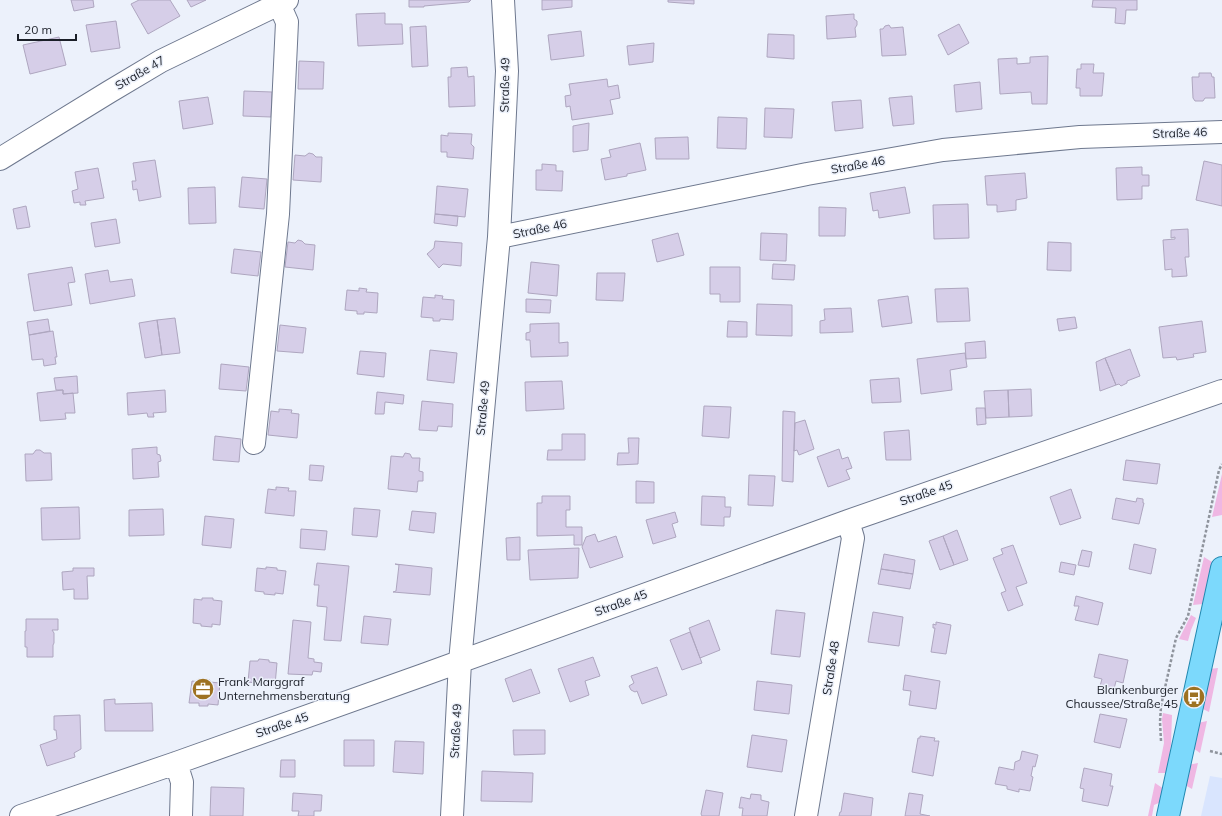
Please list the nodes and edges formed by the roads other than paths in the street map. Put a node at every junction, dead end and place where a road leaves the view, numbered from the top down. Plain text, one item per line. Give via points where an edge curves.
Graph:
1 (503, 0) edge
2 (283, 2) edge
3 (1222, 132) edge
4 (0, 159) edge
5 (499, 237) junction
6 (1222, 391) edge
7 (254, 443) dead end
8 (848, 521) junction
9 (1222, 568) edge
10 (460, 662) junction
11 (176, 763) junction
12 (21, 816) edge
13 (181, 816) edge
14 (452, 816) edge
15 (806, 816) edge
16 (1168, 816) edge

1 - 5 street, Straße 49 via 507,71
2 - 4 street, Straße 47 via 161,61
2 - 7 street via 287,22 278,214
3 - 5 street, Straße 46 via 1080,137 943,150 800,175
5 - 10 street, Straße 49
6 - 8 street, Straße 45
8 - 10 street, Straße 45
8 - 15 street, Straße 48 via 853,538
9 - 16 main road
10 - 11 street, Straße 45
10 - 14 street, Straße 49
11 - 12 street, Straße 45
11 - 13 street via 182,782

